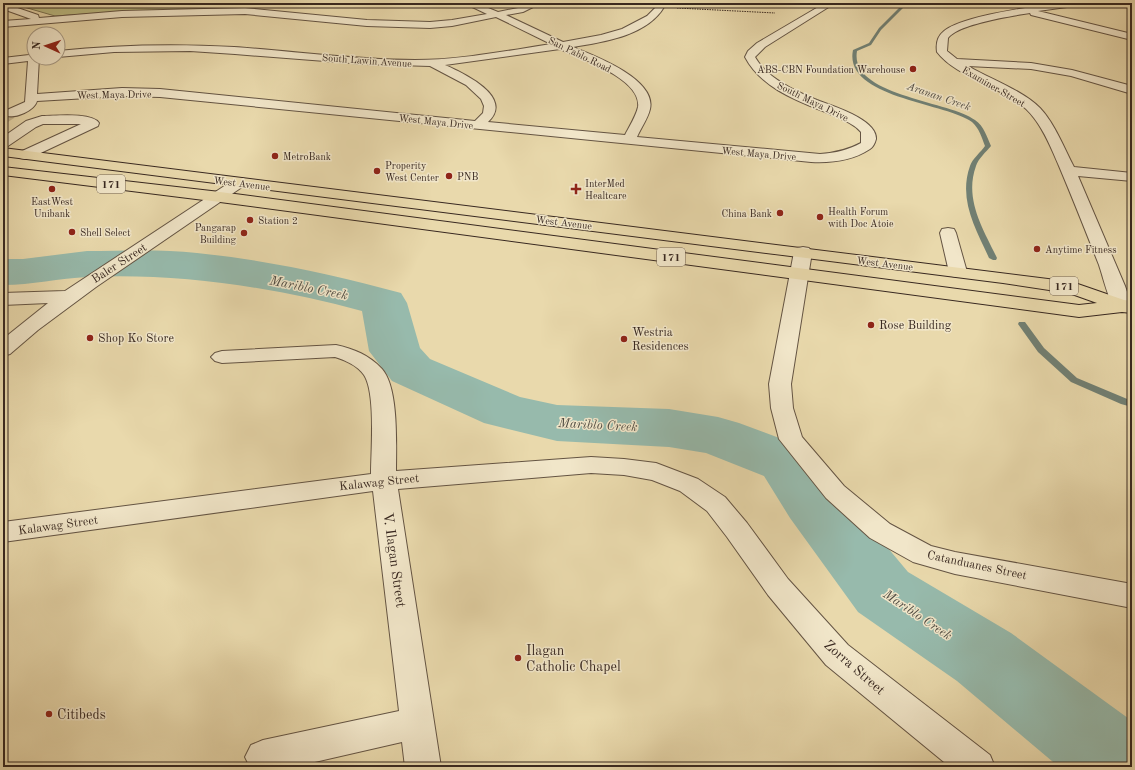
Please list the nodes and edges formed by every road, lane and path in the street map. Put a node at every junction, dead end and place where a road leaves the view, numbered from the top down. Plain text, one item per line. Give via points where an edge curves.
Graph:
1 (271, 3) edge
2 (468, 3) edge
3 (537, 3) edge
4 (831, 3) edge
5 (1074, 3) edge
6 (659, 5) edge
7 (3, 6) edge
8 (1007, 6) dead end
9 (245, 11) junction
10 (1027, 12) junction
11 (499, 14) junction
12 (807, 17) junction
13 (38, 20) junction
14 (3, 24) edge
15 (37, 26) edge
16 (1132, 37) edge
17 (561, 45) junction
18 (66, 53) edge
19 (26, 57) edge
20 (3, 61) edge
21 (954, 62) junction
22 (433, 63) junction
23 (32, 66) edge
24 (1132, 90) edge
25 (24, 110) junction
26 (478, 125) junction
27 (3, 130) tunnel mouth
28 (629, 140) junction
29 (3, 143) edge
30 (3, 152) edge
31 (25, 155) junction
32 (842, 156) joint
33 (3, 171) edge
34 (1069, 171) junction
35 (1132, 177) edge
36 (240, 182) junction
37 (220, 197) junction
38 (948, 233) dead end
39 (803, 252) junction
40 (958, 272) junction
41 (800, 274) junction
42 (68, 297) junction
43 (3, 299) edge
44 (1127, 306) edge
45 (3, 350) edge
46 (222, 357) dead end
47 (384, 481) junction
48 (737, 530) joint
49 (3, 532) edge
50 (1132, 596) edge
51 (417, 723) junction
52 (263, 757) dead end
53 (423, 767) edge
54 (977, 767) edge

1 - 9 street
2 - 11 street, San Pablo Road
3 - 11 street
4 - 12 street, South Maya Drive
5 - 10 street, Examiner Street
6 - 12 path via 728,11 748,10
6 - 17 street, South Lawin Avenue via 658,11 647,21 627,30 602,38
7 - 13 street via 36,17
8 - 10 street
9 - 11 street via 367,23 420,25 452,23
9 - 13 street via 129,14
10 - 16 street
10 - 21 street, Examiner Street via 974,22 946,34 941,42 942,52
11 - 17 street, San Pablo Road
12 - 32 street, South Maya Drive via 761,45 750,57 754,65 787,90 843,115 865,128 869,138 867,145
13 - 14 street
13 - 15 street
17 - 22 street, South Lawin Avenue
17 - 28 street, San Pablo Road via 610,68 636,86 644,108
18 - 22 street, South Lawin Avenue via 177,48
19 - 20 street
21 - 24 street via 1032,66
21 - 34 street, Examiner Street via 1034,108
22 - 26 street via 483,92 490,109
23 - 25 street
25 - 26 street, West Maya Drive via 122,92 160,93
25 - 27 street
26 - 28 street, West Maya Drive
28 - 32 street, West Maya Drive via 807,158
29 - 31 street via 31,124 42,120 88,120 93,123
30 - 31 main road, West Avenue / 171
31 - 36 main road, West Avenue / 171
33 - 37 main road, West Avenue / 171
34 - 35 street
34 - 44 street, Examiner Street via 1113,279
36 - 37 street, Baler Street
36 - 39 main road, West Avenue / 171
37 - 41 main road, West Avenue / 171
37 - 42 street, Baler Street
38 - 40 street
39 - 40 main road, West Avenue / 171
39 - 41 street, Catanduanes Street
40 - 44 main road, West Avenue / 171 via 1072,288
41 - 44 main road, West Avenue / 171 via 1079,311
41 - 50 street, Catanduanes Street via 780,384 782,408 791,439 835,492 880,531 923,554 955,563
42 - 43 street
42 - 45 street, Baler Street
46 - 47 street, V. Ilagan Street via 336,351 359,360 374,373 382,400
47 - 48 street, Kalawag Street via 577,466 624,466 656,472 689,485 716,504
47 - 49 street, Kalawag Street
47 - 51 street, V. Ilagan Street
48 - 54 street, Zorra Street via 778,587 837,655
51 - 52 street
51 - 53 street, V. Ilagan Street

